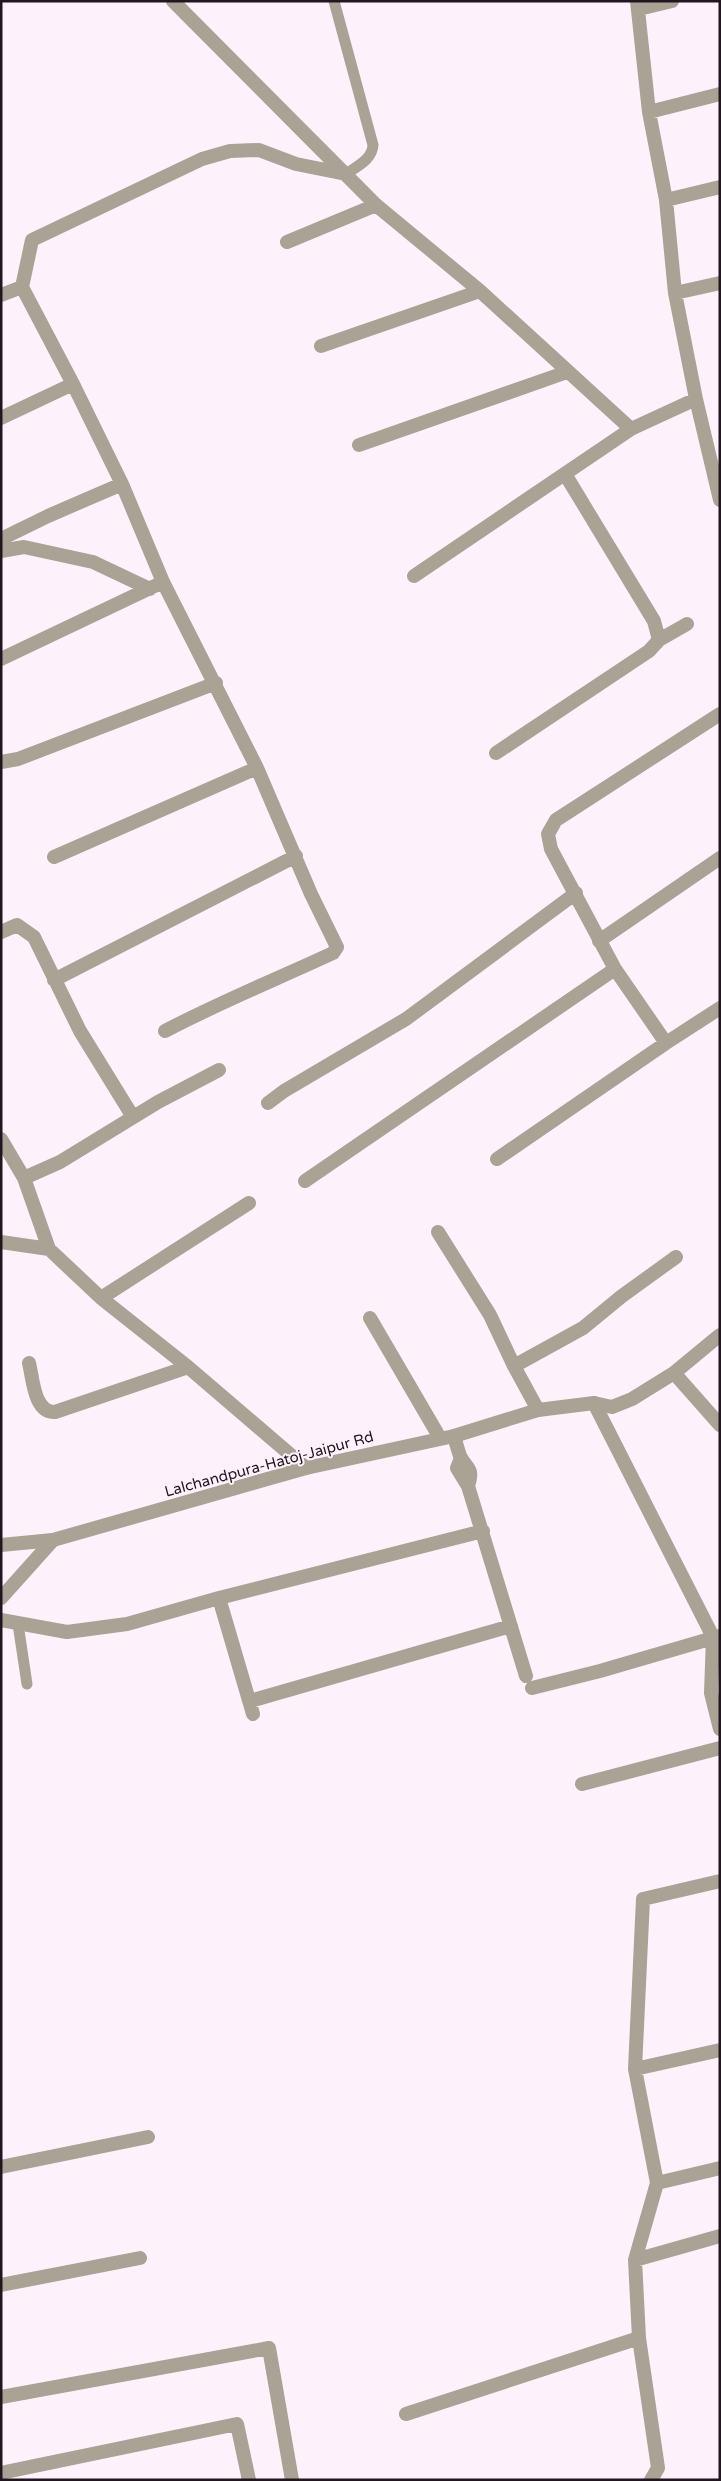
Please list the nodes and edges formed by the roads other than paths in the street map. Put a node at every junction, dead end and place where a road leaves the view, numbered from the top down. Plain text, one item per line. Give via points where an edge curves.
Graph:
1 (173, 1) edge
2 (334, 1) edge
3 (672, 1) edge
4 (638, 5) edge
5 (720, 94) edge
6 (649, 112) junction
7 (346, 174) junction
8 (720, 187) edge
9 (666, 200) junction
10 (376, 205) junction
11 (287, 242) dead end
12 (720, 284) edge
13 (22, 287) junction
14 (480, 291) junction
15 (675, 293) junction
16 (1, 295) edge
17 (321, 346) dead end
18 (567, 372) junction
19 (73, 384) junction
20 (696, 399) junction
21 (1, 418) edge
22 (631, 429) junction
23 (359, 446) dead end
24 (716, 463) edge
25 (565, 474) junction
26 (122, 484) junction
27 (720, 500) edge
28 (1, 539) edge
29 (1, 551) edge
30 (414, 576) dead end
31 (163, 582) junction
32 (150, 589) junction
33 (687, 624) dead end
34 (659, 640) junction
35 (1, 659) edge
36 (216, 683) junction
37 (720, 714) edge
38 (496, 753) dead end
39 (1, 762) edge
40 (257, 768) junction
41 (296, 856) junction
42 (54, 857) dead end
43 (720, 858) edge
44 (576, 893) junction
45 (1, 932) edge
46 (599, 941) junction
47 (615, 969) junction
48 (54, 980) junction
49 (720, 1008) edge
50 (165, 1031) dead end
51 (666, 1044) junction
52 (219, 1070) dead end
53 (268, 1103) dead end
54 (133, 1117) junction
55 (1, 1139) edge
56 (497, 1159) dead end
57 (24, 1178) junction
58 (304, 1181) dead end
59 (249, 1203) dead end
60 (438, 1232) dead end
61 (1, 1242) edge
62 (49, 1249) junction
63 (676, 1257) dead end
64 (101, 1298) junction
65 (370, 1318) dead end
66 (720, 1335) edge
67 (30, 1363) dead end
68 (188, 1366) junction
69 (514, 1366) junction
70 (674, 1373) junction
71 (594, 1403) junction
72 (538, 1410) junction
73 (720, 1425) edge
74 (454, 1436) junction
75 (440, 1438) junction
76 (306, 1468) junction
77 (483, 1531) junction
78 (53, 1540) junction
79 (1, 1545) edge
80 (1, 1598) edge
81 (219, 1598) junction
82 (1, 1620) edge
83 (18, 1624) junction
84 (511, 1626) junction
85 (716, 1637) edge
86 (27, 1684) dead end
87 (720, 1729) edge
88 (720, 1748) edge
89 (582, 1784) dead end
90 (720, 1881) edge
91 (720, 2050) edge
92 (635, 2069) junction
93 (148, 2137) dead end
94 (1, 2168) edge
95 (720, 2168) edge
96 (657, 2183) junction
97 (720, 2236) edge
98 (140, 2258) dead end
99 (634, 2260) junction
100 (1, 2286) edge
101 (640, 2338) junction
102 (1, 2397) edge
103 (406, 2414) dead end
104 (1, 2473) edge
105 (249, 2480) edge
106 (292, 2480) edge
107 (651, 2480) edge

1 - 7 street
2 - 7 lane via 373,145 373,153 368,159
3 - 4 street
4 - 6 street
5 - 6 street
6 - 9 street
7 - 10 street
7 - 13 street via 296,164 260,150 230,151 202,159 32,240
8 - 9 street
9 - 15 street
10 - 11 street
10 - 14 street
12 - 15 street
13 - 16 street
13 - 19 street
14 - 17 street
14 - 18 street
15 - 20 street
18 - 22 street
18 - 23 street
19 - 21 street
19 - 26 street
20 - 22 street
20 - 24 street
22 - 25 street
24 - 27 street
25 - 30 street
25 - 34 street via 654,621
26 - 28 street
26 - 31 street
29 - 32 street via 24,547 93,562
31 - 32 street
31 - 36 street
32 - 35 street
33 - 34 street
34 - 38 street via 649,651
36 - 39 street via 18,759
36 - 40 street
37 - 44 street via 556,820 548,834 551,849
40 - 41 street
40 - 42 street
41 - 48 street
41 - 50 street via 335,940 334,953
43 - 46 street
44 - 46 street
44 - 53 street via 406,1019
45 - 48 street via 17,925 34,937
46 - 47 street
47 - 51 street
47 - 58 street
48 - 54 street
49 - 51 street
51 - 56 street
52 - 54 street
54 - 57 street via 60,1162
55 - 57 street
57 - 62 street
59 - 64 street
60 - 69 street via 490,1315
61 - 62 street
62 - 64 street
63 - 69 street via 583,1328
64 - 68 street
65 - 75 street
66 - 70 street, Lalchandpura-Hatoj-Jaipur Rd
67 - 68 street via 39,1402 48,1413
68 - 76 street
69 - 72 street
70 - 71 street, Lalchandpura-Hatoj-Jaipur Rd via 632,1399 612,1407
70 - 73 street
71 - 72 street, Lalchandpura-Hatoj-Jaipur Rd
71 - 85 street
72 - 74 street, Lalchandpura-Hatoj-Jaipur Rd
74 - 75 street, Lalchandpura-Hatoj-Jaipur Rd
74 - 77 street via 461,1458 468,1466 471,1476 468,1486
75 - 76 street, Lalchandpura-Hatoj-Jaipur Rd
76 - 78 street, Lalchandpura-Hatoj-Jaipur Rd
77 - 81 street
77 - 84 street
78 - 79 street, Lalchandpura-Hatoj-Jaipur Rd
78 - 80 street
81 - 83 street via 127,1624 67,1632
81 - 84 street via 252,1708
82 - 83 street
83 - 86 lane
84 - 85 street via 529,1682 600,1671
85 - 87 street via 711,1693
88 - 89 street
90 - 92 street via 643,1899
91 - 92 street
92 - 96 street
93 - 94 street
95 - 96 street
96 - 99 street
97 - 99 street
98 - 100 street
99 - 101 street
101 - 103 street
101 - 107 street via 658,2468
102 - 106 street via 269,2348
104 - 105 street via 237,2424

